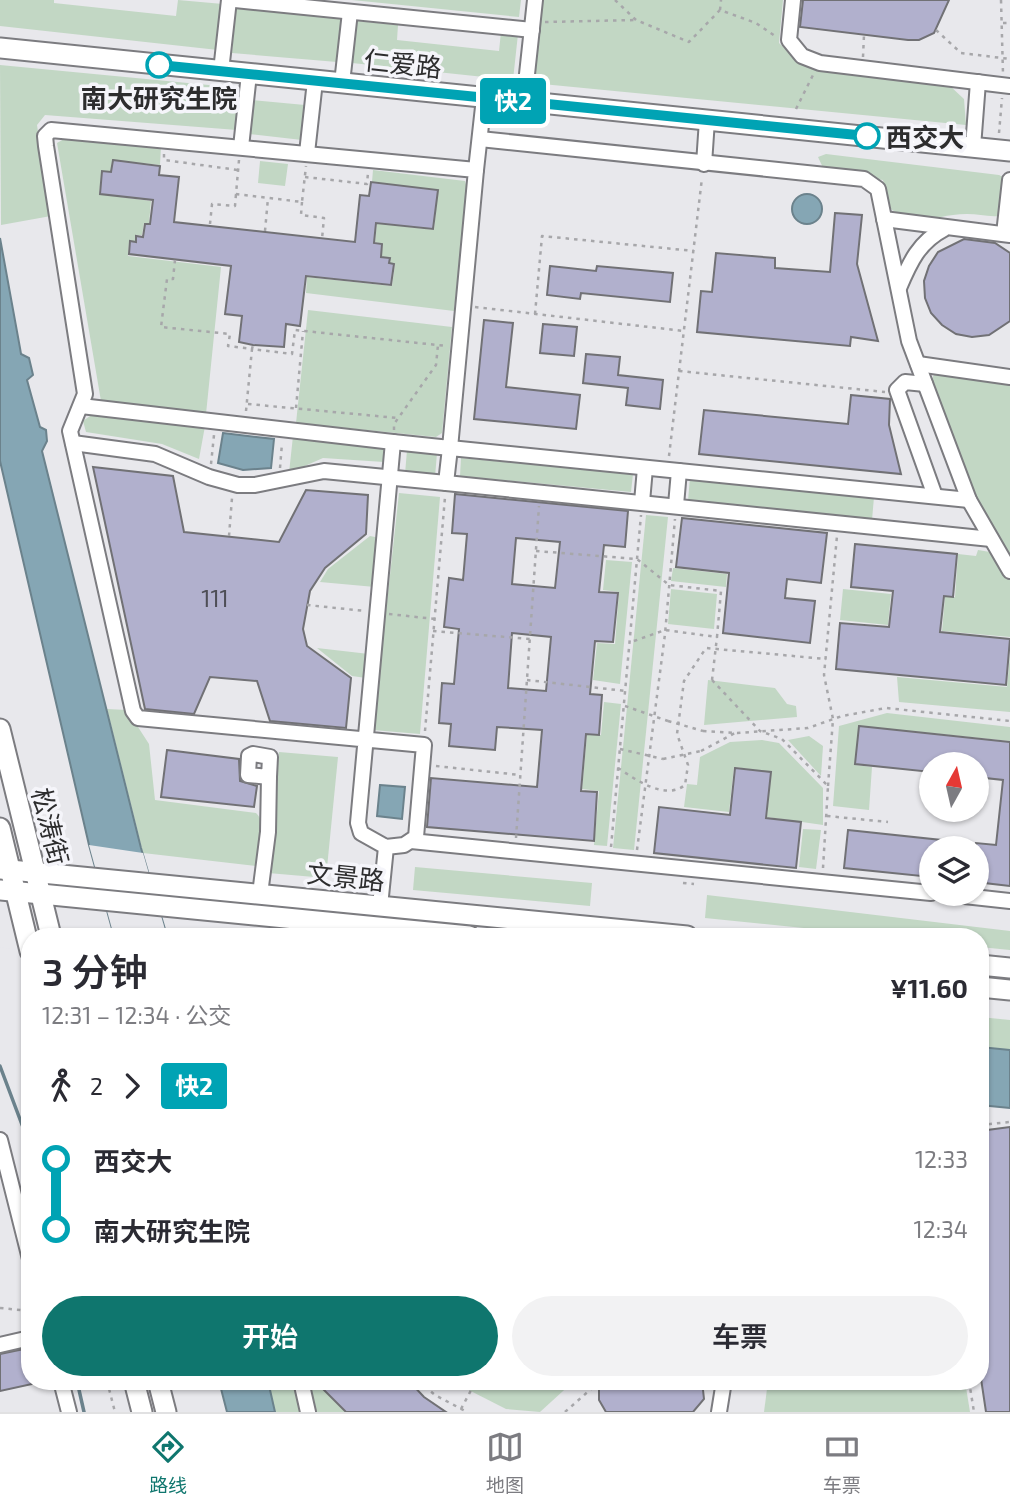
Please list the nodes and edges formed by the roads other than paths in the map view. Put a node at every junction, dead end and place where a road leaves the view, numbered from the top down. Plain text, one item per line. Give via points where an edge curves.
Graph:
1 (229, 0) edge
2 (235, 0) edge
3 (535, 0) edge
4 (793, 0) edge
5 (350, 12) junction
6 (533, 26) junction
7 (0, 48) edge
8 (221, 71) junction
9 (248, 74) junction
10 (315, 80) junction
11 (978, 82) junction
12 (342, 83) junction
13 (1010, 86) edge
14 (484, 98) junction
15 (524, 102) junction
16 (707, 120) junction
17 (480, 139) junction
18 (241, 147) junction
19 (973, 147) junction
20 (1010, 151) edge
21 (307, 153) junction
22 (704, 164) junction
23 (476, 170) junction
24 (1010, 180) edge
25 (1008, 205) edge
26 (884, 219) junction
27 (944, 229) junction
28 (1007, 234) edge
29 (899, 288) junction
30 (918, 365) junction
31 (1010, 377) edge
32 (925, 384) junction
33 (80, 406) junction
34 (393, 442) junction
35 (73, 443) junction
36 (450, 448) junction
37 (645, 468) junction
38 (673, 470) junction
39 (391, 477) junction
40 (446, 483) junction
41 (935, 496) junction
42 (969, 500) junction
43 (642, 502) junction
44 (676, 505) junction
45 (991, 538) junction
46 (1010, 571) edge
47 (0, 729) edge
48 (366, 738) junction
49 (269, 777) dead end
50 (0, 828) edge
51 (411, 841) junction
52 (386, 846) junction
53 (5, 869) edge
54 (35, 872) junction
55 (8, 891) edge
56 (919, 892) edge
57 (41, 894) junction
58 (260, 894) junction
59 (989, 899) edge
60 (1010, 901) edge
61 (380, 906) junction
62 (22, 928) edge
63 (49, 928) edge
64 (389, 928) edge
65 (605, 928) edge
66 (989, 966) edge
67 (1010, 968) edge
68 (989, 988) edge
69 (1010, 990) edge
70 (0, 1140) edge
71 (21, 1223) edge
72 (21, 1340) edge
73 (0, 1345) edge
74 (63, 1390) edge
75 (136, 1390) edge
76 (160, 1390) edge
77 (303, 1390) edge
78 (723, 1390) edge
79 (69, 1412) edge
80 (142, 1412) edge
81 (166, 1412) edge
82 (309, 1412) edge
83 (719, 1412) edge

1 - 8 street
2 - 5 street
3 - 6 street
4 - 11 street via 789,40 802,55 820,63
5 - 6 street
5 - 12 street
6 - 15 street
7 - 8 main road, 仁爱路
8 - 9 main road, 仁爱路
9 - 10 main road, 仁爱路
9 - 18 street
10 - 12 main road, 仁爱路
10 - 21 street
11 - 13 street
11 - 19 street
12 - 14 main road, 仁爱路
14 - 15 main road, 仁爱路
14 - 17 street
15 - 16 main road, 仁爱路
16 - 19 main road, 仁爱路
16 - 22 street
17 - 22 street
17 - 23 street
18 - 21 street
18 - 33 street via 51,130 45,136 85,394
19 - 20 main road, 仁爱路
21 - 23 street
22 - 26 street via 864,179 878,189
23 - 36 street
24 - 25 street
25 - 28 street
26 - 27 street
26 - 29 street
27 - 28 street via 955,226
27 - 29 street via 927,238 913,256
29 - 30 street
30 - 31 street
30 - 32 street
32 - 41 street via 900,384 898,394
32 - 42 street
33 - 34 street
33 - 35 street via 70,431
34 - 36 street
34 - 39 street
35 - 39 street via 155,454 233,484 255,485 324,471
35 - 48 street via 138,718
36 - 37 street
36 - 40 street
37 - 38 street
37 - 43 street
38 - 41 street
38 - 44 street
39 - 40 street
39 - 48 street
40 - 43 street
41 - 42 street
42 - 45 street
43 - 44 street
44 - 45 street
45 - 46 street
47 - 54 main road, 松涛街
48 - 51 street via 424,745 416,838
48 - 52 street via 358,823 361,833
49 - 58 street
50 - 53 main road, 松涛街
51 - 52 street
51 - 56 street
52 - 61 street
53 - 54 main road, 文景路
53 - 55 main road, 松涛街
54 - 57 main road, 松涛街
54 - 58 main road, 文景路
55 - 57 main road, 文景路
55 - 62 main road, 松涛街
57 - 63 main road, 松涛街
57 - 64 main road, 文景路
58 - 61 main road, 文景路
59 - 60 street
61 - 65 main road, 文景路
66 - 67 main road
68 - 69 main road
70 - 71 street
72 - 73 street
74 - 79 street
75 - 80 main road
76 - 81 main road
77 - 82 street
78 - 83 street

